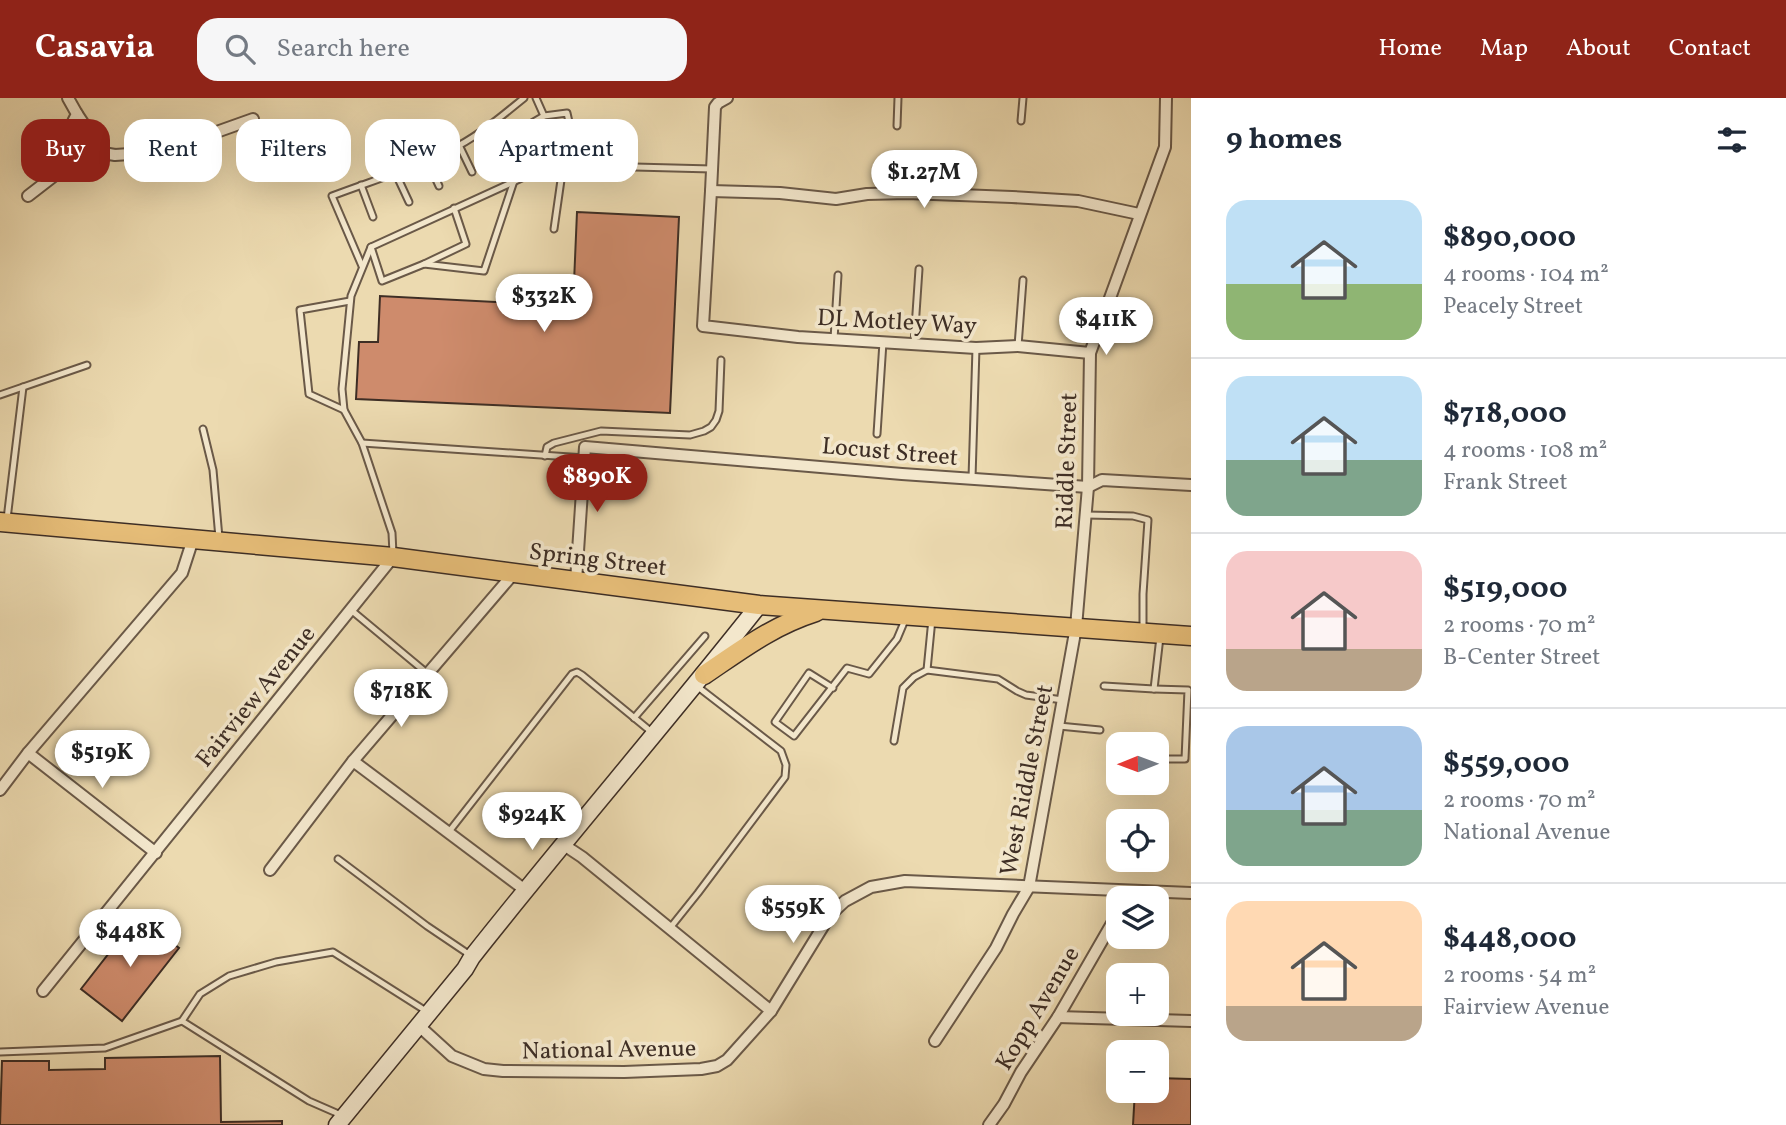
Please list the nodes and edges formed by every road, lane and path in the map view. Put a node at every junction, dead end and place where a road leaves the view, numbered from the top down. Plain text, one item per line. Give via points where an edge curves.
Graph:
1 (68, 98) edge
2 (524, 98) edge
3 (536, 98) edge
4 (898, 98) edge
5 (1023, 98) edge
6 (1166, 98) edge
7 (723, 100) edge
8 (77, 114) junction
9 (544, 116) junction
10 (74, 119) edge
11 (80, 119) edge
12 (497, 119) edge
13 (538, 119) edge
14 (568, 119) edge
15 (1021, 121) dead end
16 (236, 125) edge
17 (897, 126) dead end
18 (474, 136) edge
19 (460, 145) joint
20 (110, 154) edge
21 (638, 168) edge
22 (712, 170) junction
23 (472, 172) dead end
24 (46, 182) edge
25 (369, 182) edge
26 (400, 182) edge
27 (437, 182) edge
28 (512, 182) edge
29 (514, 182) edge
30 (561, 182) edge
31 (361, 185) junction
32 (439, 186) dead end
33 (711, 191) junction
34 (28, 196) dead end
35 (409, 202) dead end
36 (454, 208) junction
37 (1139, 214) junction
38 (373, 217) dead end
39 (554, 229) dead end
40 (371, 247) junction
41 (424, 264) junction
42 (362, 266) junction
43 (919, 269) dead end
44 (838, 275) dead end
45 (1023, 280) dead end
46 (350, 301) junction
47 (834, 339) junction
48 (883, 342) junction
49 (914, 343) junction
50 (1018, 346) junction
51 (976, 348) junction
52 (1090, 353) junction
53 (721, 360) dead end
54 (87, 365) dead end
55 (23, 387) junction
56 (0, 395) edge
57 (344, 410) junction
58 (203, 429) dead end
59 (877, 434) dead end
60 (362, 443) junction
61 (585, 452) junction
62 (545, 456) junction
63 (972, 479) junction
64 (1191, 485) edge
65 (1088, 487) junction
66 (1086, 515) junction
67 (4, 522) edge
68 (194, 539) junction
69 (219, 541) junction
70 (393, 557) junction
71 (514, 573) junction
72 (576, 581) junction
73 (759, 605) junction
74 (351, 610) junction
75 (823, 610) junction
76 (908, 614) junction
77 (933, 616) junction
78 (1076, 628) junction
79 (1151, 633) junction
80 (705, 636) dead end
81 (1191, 636) edge
82 (927, 670) junction
83 (428, 674) junction
84 (700, 680) junction
85 (1104, 685) dead end
86 (832, 688) junction
87 (1154, 689) junction
88 (1063, 700) junction
89 (634, 718) junction
90 (1059, 726) junction
91 (1100, 730) dead end
92 (654, 735) junction
93 (894, 741) dead end
94 (29, 753) junction
95 (1169, 758) edge
96 (353, 761) junction
97 (0, 790) edge
98 (448, 832) junction
99 (564, 842) junction
100 (156, 853) junction
101 (338, 859) dead end
102 (270, 870) dead end
103 (1029, 887) junction
104 (525, 890) junction
105 (1106, 892) edge
106 (1169, 893) edge
107 (1191, 893) edge
108 (670, 928) junction
109 (1106, 934) edge
110 (472, 957) junction
111 (43, 991) dead end
112 (771, 1011) junction
113 (1058, 1017) junction
114 (423, 1019) junction
115 (182, 1021) junction
116 (1191, 1021) edge
117 (935, 1041) dead end
118 (0, 1052) edge
119 (341, 1121) edge
120 (989, 1125) edge

1 - 8 street
2 - 12 lane
3 - 9 lane
4 - 17 lane
5 - 15 lane
6 - 37 street, Riddle Street via 1165,146
7 - 22 street via 715,107
8 - 10 street
8 - 11 street
9 - 13 lane
9 - 14 lane via 567,113
16 - 20 street via 145,153
18 - 19 lane
19 - 23 lane
21 - 22 lane
22 - 33 street
24 - 34 street
25 - 31 lane
26 - 35 lane
27 - 32 lane
28 - 36 lane
29 - 41 lane via 484,271
30 - 39 lane
31 - 38 lane
31 - 42 lane via 332,196
33 - 37 street via 836,199 907,193 1012,197 1078,201
33 - 47 street, DL Motley Way via 702,326
36 - 40 lane
36 - 41 lane via 466,244
37 - 52 street, Riddle Street
40 - 41 lane via 382,281
40 - 42 lane
42 - 46 lane
43 - 49 lane
44 - 47 lane
45 - 50 lane
46 - 57 lane
46 - 57 lane via 300,310 309,394
47 - 48 street, DL Motley Way
48 - 49 street, DL Motley Way
48 - 59 lane
49 - 51 street, DL Motley Way
50 - 51 street, DL Motley Way
50 - 52 street, DL Motley Way
51 - 63 lane
52 - 65 street, Riddle Street
53 - 62 lane via 719,411 704,432 593,432 554,443
54 - 55 lane
55 - 56 lane
55 - 67 lane
57 - 60 lane
58 - 69 lane via 213,470
60 - 62 lane
60 - 70 lane via 391,533
61 - 62 lane
61 - 63 street, Locust Street
61 - 72 street
63 - 65 street, Locust Street
64 - 65 street, Locust Street via 1102,480
65 - 66 street, Riddle Street
66 - 78 street, Riddle Street
66 - 79 lane via 1148,520 1143,594
67 - 68 main road, Spring Street
68 - 69 main road, Spring Street
68 - 94 street via 182,573
69 - 70 main road, Spring Street
70 - 71 main road, Spring Street
70 - 74 street, Fairview Avenue
71 - 72 main road, Spring Street
71 - 83 street
72 - 73 main road, Spring Street
73 - 75 main road, Spring Street
73 - 84 main road
74 - 83 lane
74 - 100 street, Fairview Avenue
75 - 76 main road, Spring Street
75 - 84 main road via 773,629
76 - 77 main road, Spring Street
76 - 86 lane via 897,639 869,674 847,668
77 - 78 main road, Spring Street
77 - 82 lane
78 - 79 main road, Spring Street
78 - 88 street, West Riddle Street
79 - 81 main road, Spring Street
79 - 87 lane
80 - 89 lane
82 - 88 lane via 998,679 1026,695
82 - 93 lane via 903,688
83 - 96 street
84 - 92 main road
84 - 108 lane via 781,751 785,778
85 - 87 lane
86 - 86 lane via 793,736 775,722 809,673
87 - 95 lane via 1188,690 1185,759
88 - 90 street, West Riddle Street
89 - 92 lane
89 - 98 lane via 582,675 572,674
90 - 91 lane
90 - 103 street, West Riddle Street
92 - 99 main road
94 - 97 street
94 - 100 street
96 - 98 street
96 - 102 street
98 - 104 street
99 - 104 main road
99 - 108 street
100 - 111 street, Fairview Avenue
101 - 110 lane
103 - 105 street, National Avenue
103 - 112 street, National Avenue via 905,881 871,887 830,915
103 - 117 street, West Riddle Street via 996,948
104 - 110 main road
106 - 107 street, National Avenue
108 - 112 street
109 - 113 street, Kopp Avenue
110 - 114 main road
112 - 114 street, National Avenue via 717,1066 624,1072 484,1069 452,1056
113 - 116 street
113 - 120 street, Kopp Avenue
114 - 115 lane via 334,952 229,976 200,994
114 - 119 main road
115 - 118 lane via 105,1048
115 - 119 lane

